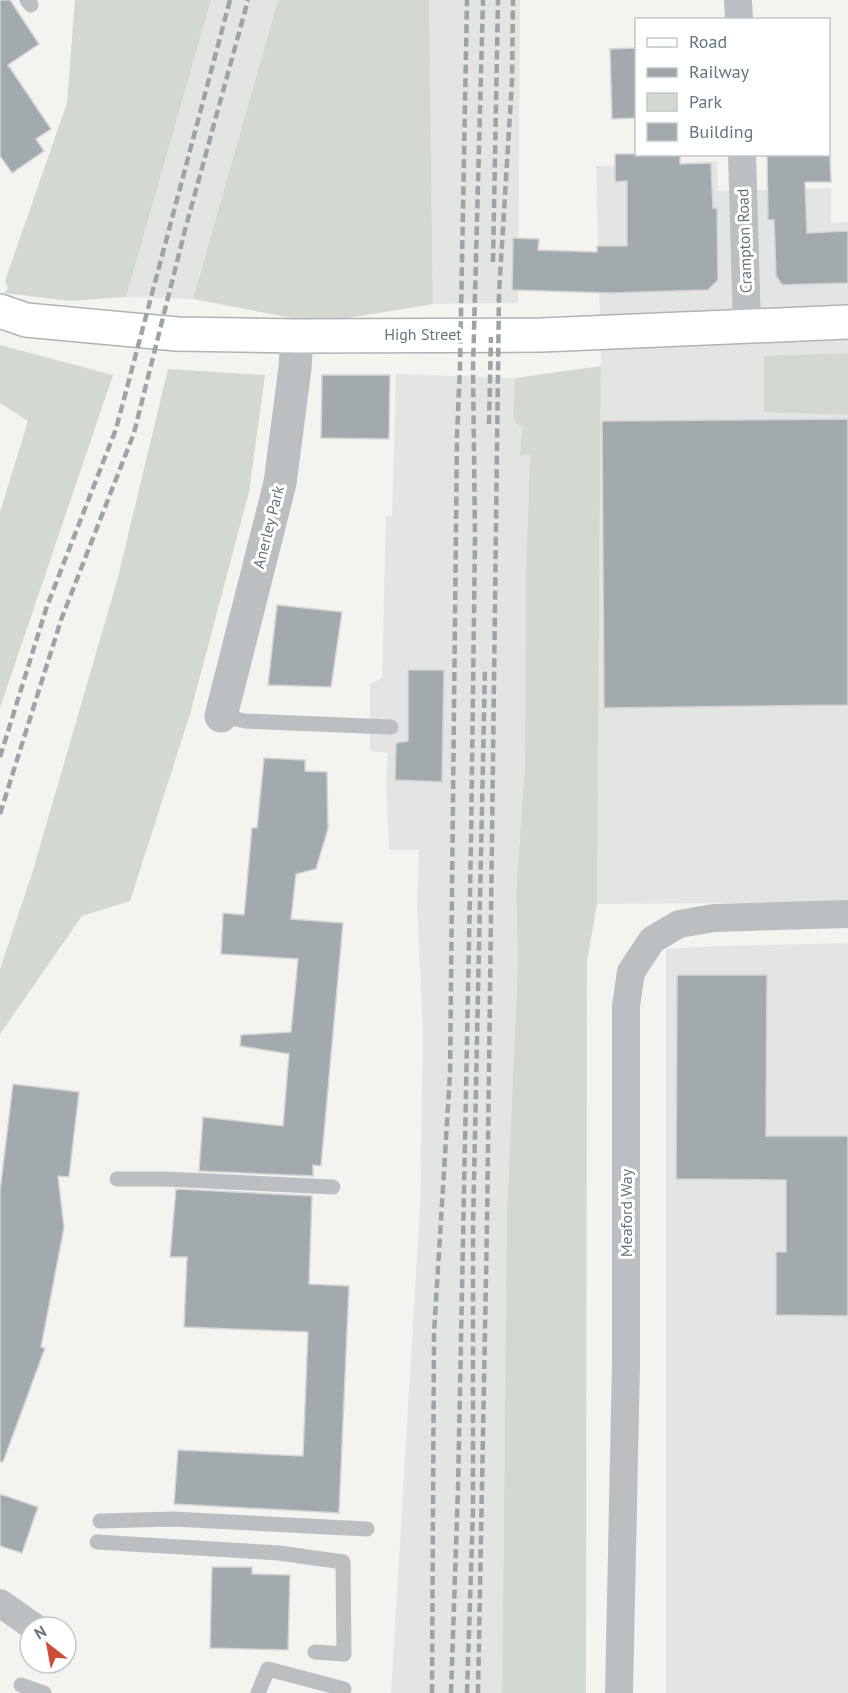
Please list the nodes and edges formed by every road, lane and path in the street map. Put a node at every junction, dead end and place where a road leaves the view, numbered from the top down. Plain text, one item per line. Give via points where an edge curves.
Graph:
1 (738, 0) edge
2 (738, 18) edge
3 (742, 156) edge
4 (0, 311) edge
5 (848, 322) edge
6 (747, 327) junction
7 (297, 336) junction
8 (221, 716) joint
9 (391, 727) dead end
10 (848, 914) edge
11 (117, 1179) dead end
12 (333, 1187) dead end
13 (100, 1521) dead end
14 (367, 1530) dead end
15 (97, 1542) dead end
16 (0, 1603) edge
17 (18, 1616) edge
18 (315, 1652) dead end
19 (21, 1684) dead end
20 (44, 1693) edge
21 (258, 1693) edge
22 (343, 1693) edge
23 (619, 1693) edge

1 - 2 street
3 - 6 street, Crampton Road
4 - 7 main road, High Street via 26,320 177,334
5 - 6 main road, High Street
6 - 7 main road, High Street via 541,335
7 - 8 street, Anerley Park via 280,483
8 - 9 lane via 245,721
10 - 23 street, Meaford Way via 714,918 679,924 652,940 631,972 626,1006 626,1363
11 - 12 lane
13 - 14 lane via 173,1519
15 - 18 lane via 279,1553 344,1563 344,1654
16 - 17 street
19 - 20 lane
21 - 22 lane via 268,1669 344,1689

